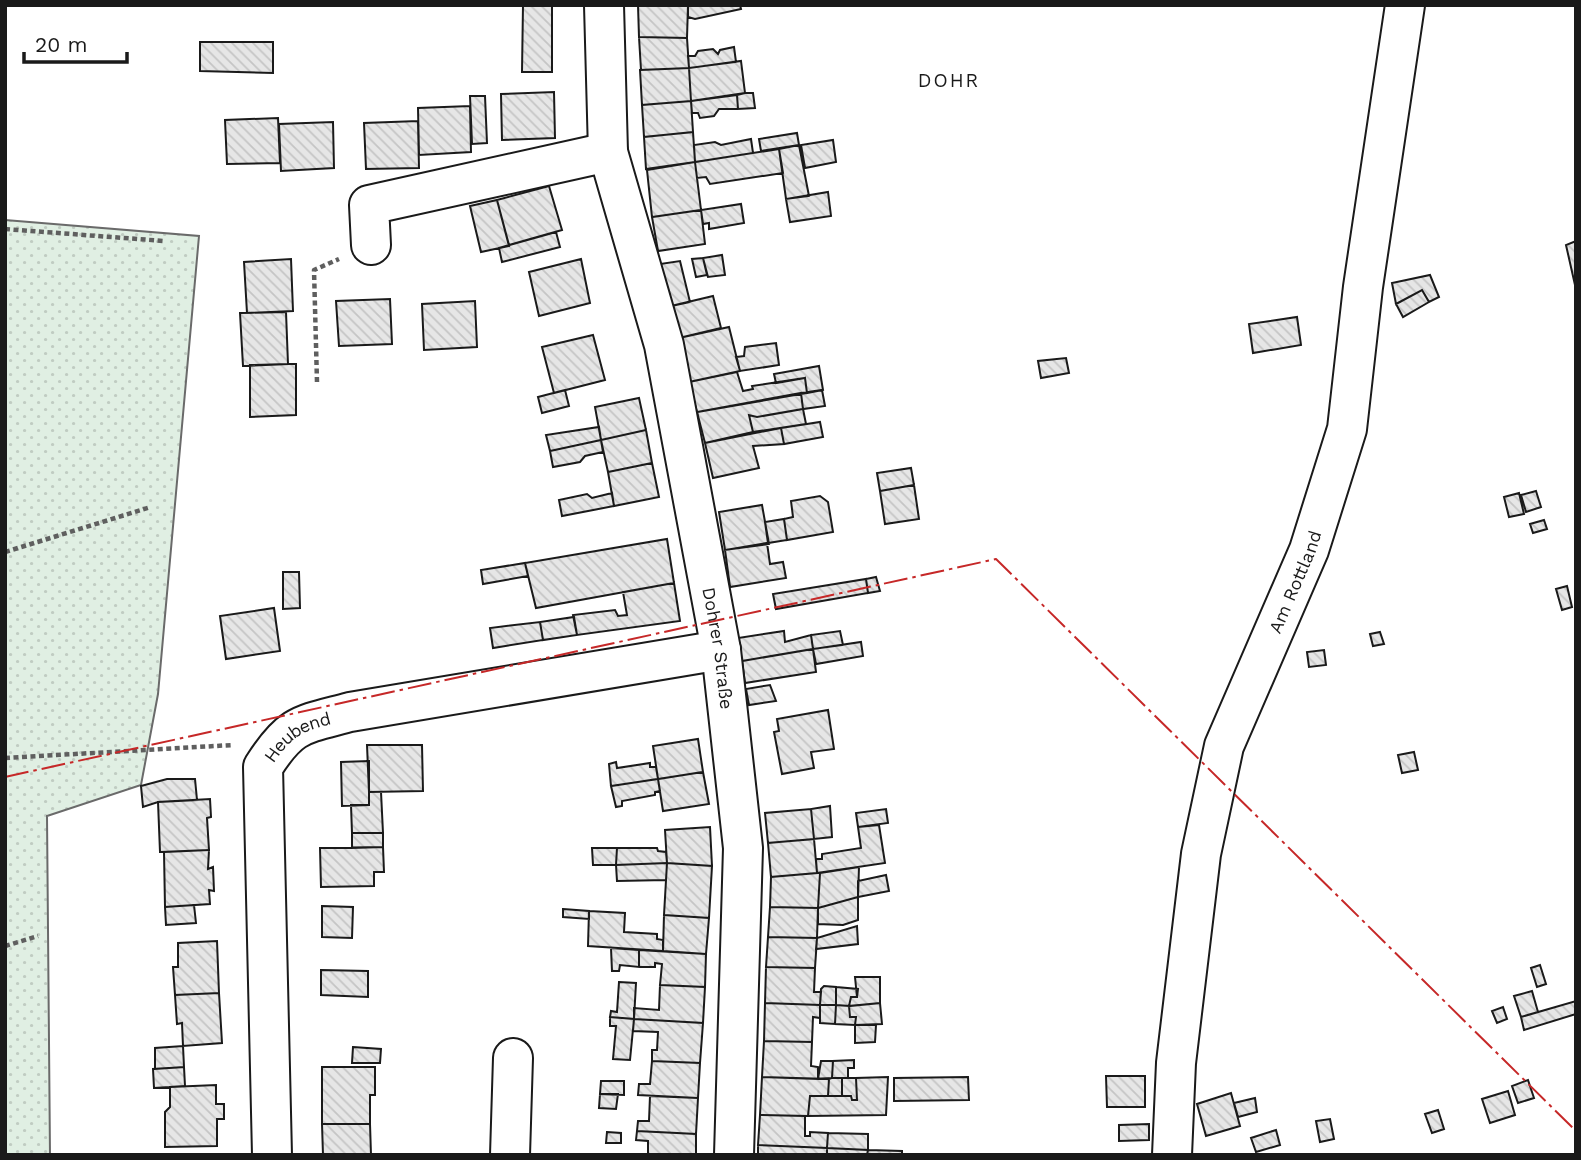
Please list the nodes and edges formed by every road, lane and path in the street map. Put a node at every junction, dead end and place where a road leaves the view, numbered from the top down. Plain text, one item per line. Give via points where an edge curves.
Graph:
1 (604, 5) edge
2 (1405, 5) edge
3 (608, 152) junction
4 (5, 229) edge
5 (164, 241) dead end
6 (371, 245) joint
7 (317, 382) dead end
8 (151, 507) dead end
9 (5, 552) edge
10 (721, 650) junction
11 (279, 742) junction
12 (5, 758) edge
13 (38, 936) dead end
14 (5, 946) edge
15 (513, 1058) dead end
16 (272, 1155) edge
17 (510, 1155) edge
18 (734, 1155) edge
19 (1172, 1155) edge

1 - 3 street, Dohrer Straße
2 - 19 street, Am Rottland via 1347,429 1309,550 1223,747 1201,854 1176,1063
3 - 6 street via 369,205
3 - 10 street, Dohrer Straße via 664,345
4 - 5 path
6 - 7 path via 314,270
8 - 9 path
10 - 11 street, Heubend via 350,712 296,726
10 - 18 street, Dohrer Straße via 743,848
11 - 12 path
11 - 16 street, Heubend via 263,767
13 - 14 path
15 - 17 street

